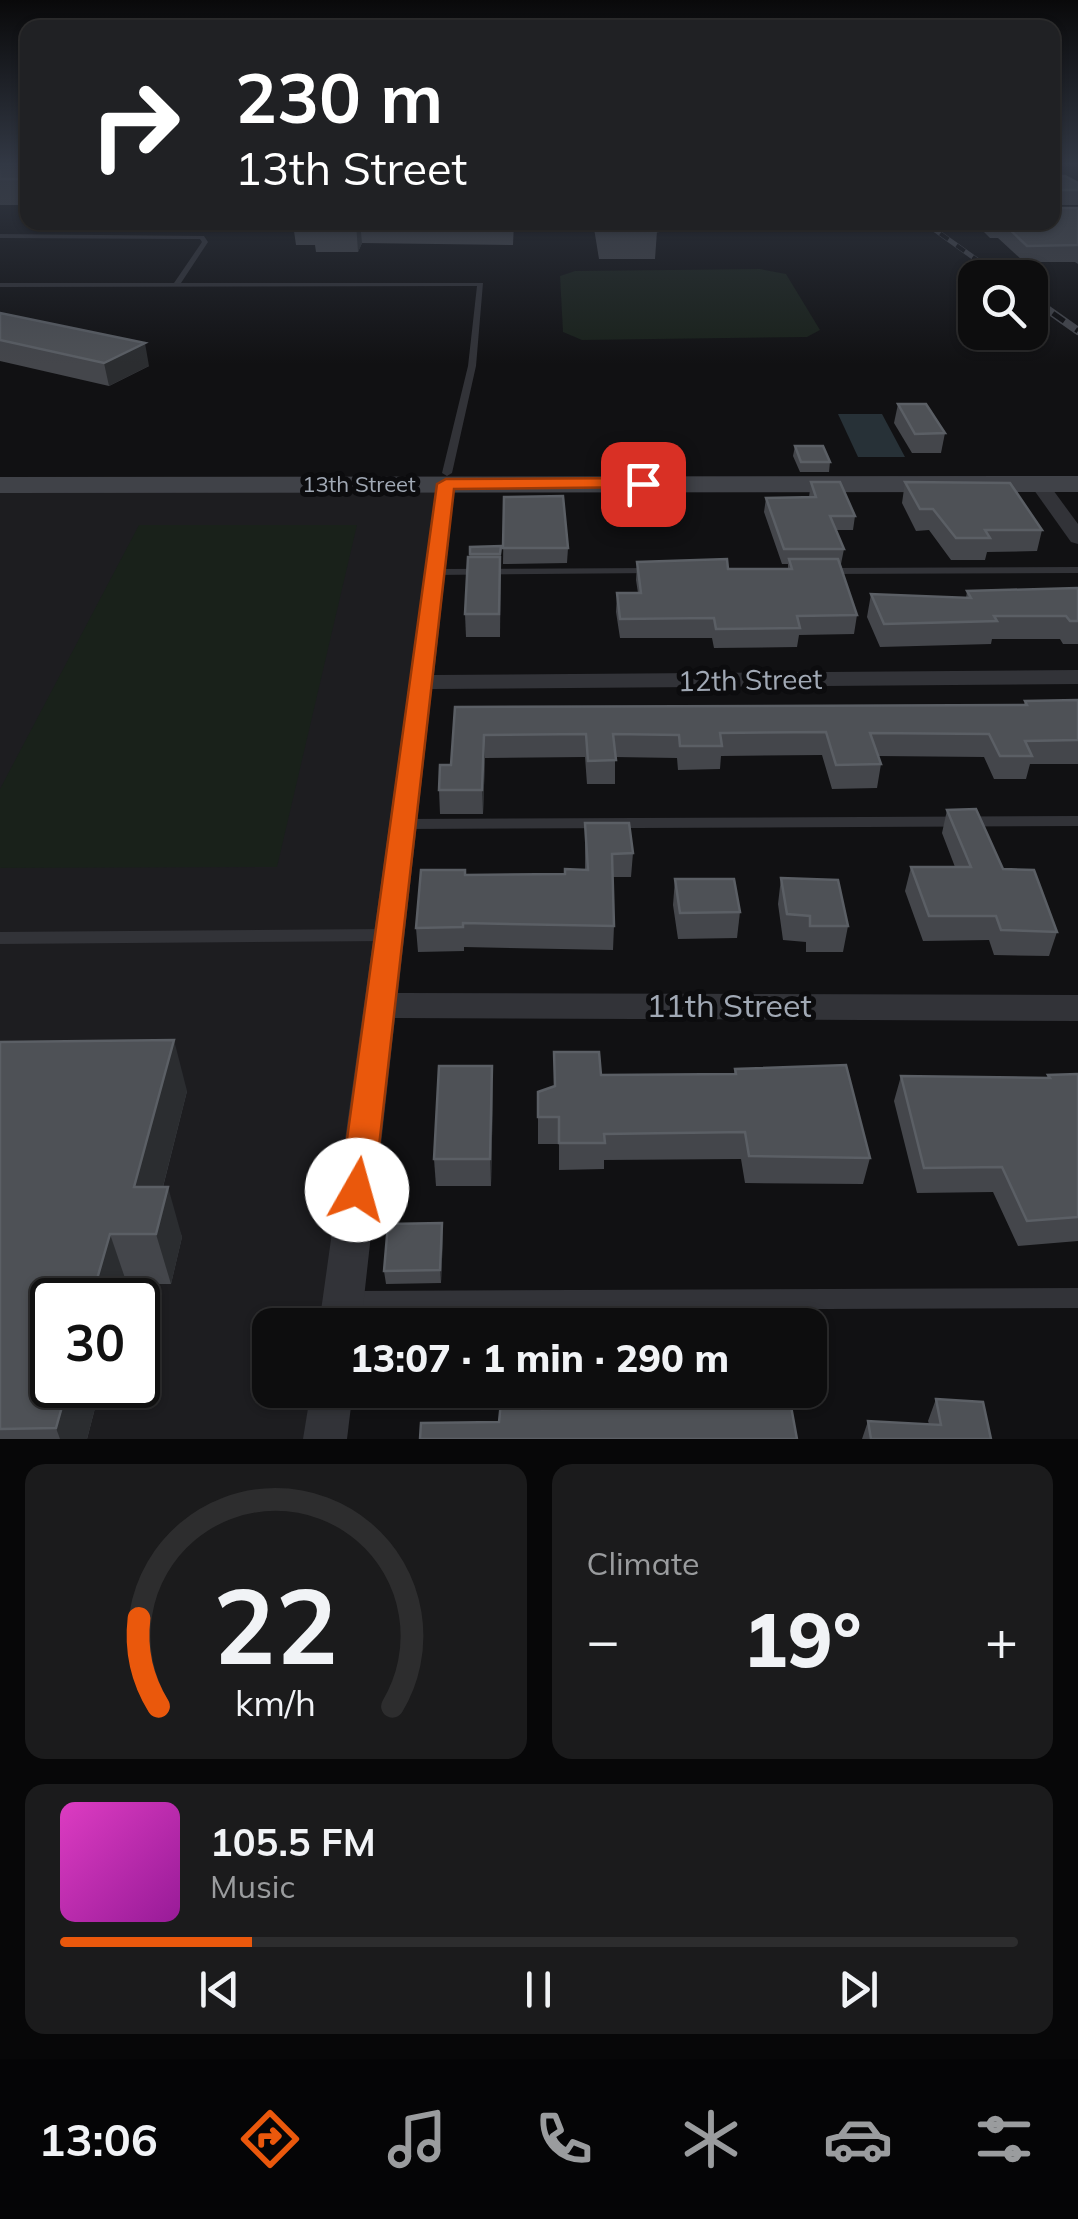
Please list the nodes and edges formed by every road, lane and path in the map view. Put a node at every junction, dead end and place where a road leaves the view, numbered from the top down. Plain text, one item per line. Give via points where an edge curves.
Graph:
1 (172, 230) edge
2 (0, 236) edge
3 (202, 237) junction
4 (0, 285) edge
5 (176, 285) junction
6 (446, 478) junction
7 (1038, 484) junction
8 (1078, 484) edge
9 (0, 485) edge
10 (1078, 538) edge
11 (1078, 570) edge
12 (805, 571) edge
13 (435, 572) junction
14 (669, 572) edge
15 (1078, 677) edge
16 (421, 682) junction
17 (1078, 821) edge
18 (403, 824) junction
19 (389, 935) junction
20 (0, 938) edge
21 (380, 1005) junction
22 (1078, 1008) edge
23 (1078, 1298) edge
24 (342, 1308) edge
25 (587, 1308) edge
26 (329, 1408) edge
27 (325, 1439) edge

1 - 3 lane
2 - 3 lane
3 - 5 lane via 205,242
4 - 5 lane
5 - 6 lane via 481,284 472,366
6 - 7 street, 13th Street
6 - 9 street, 13th Street
6 - 13 street
7 - 8 street, 13th Street
7 - 10 street
11 - 12 lane
13 - 14 lane
13 - 16 street
15 - 16 street, 12th Street
16 - 18 street
17 - 18 lane
18 - 19 street
19 - 20 lane
19 - 21 street
21 - 22 street, 11th Street
21 - 24 street
23 - 25 lane
26 - 27 street

